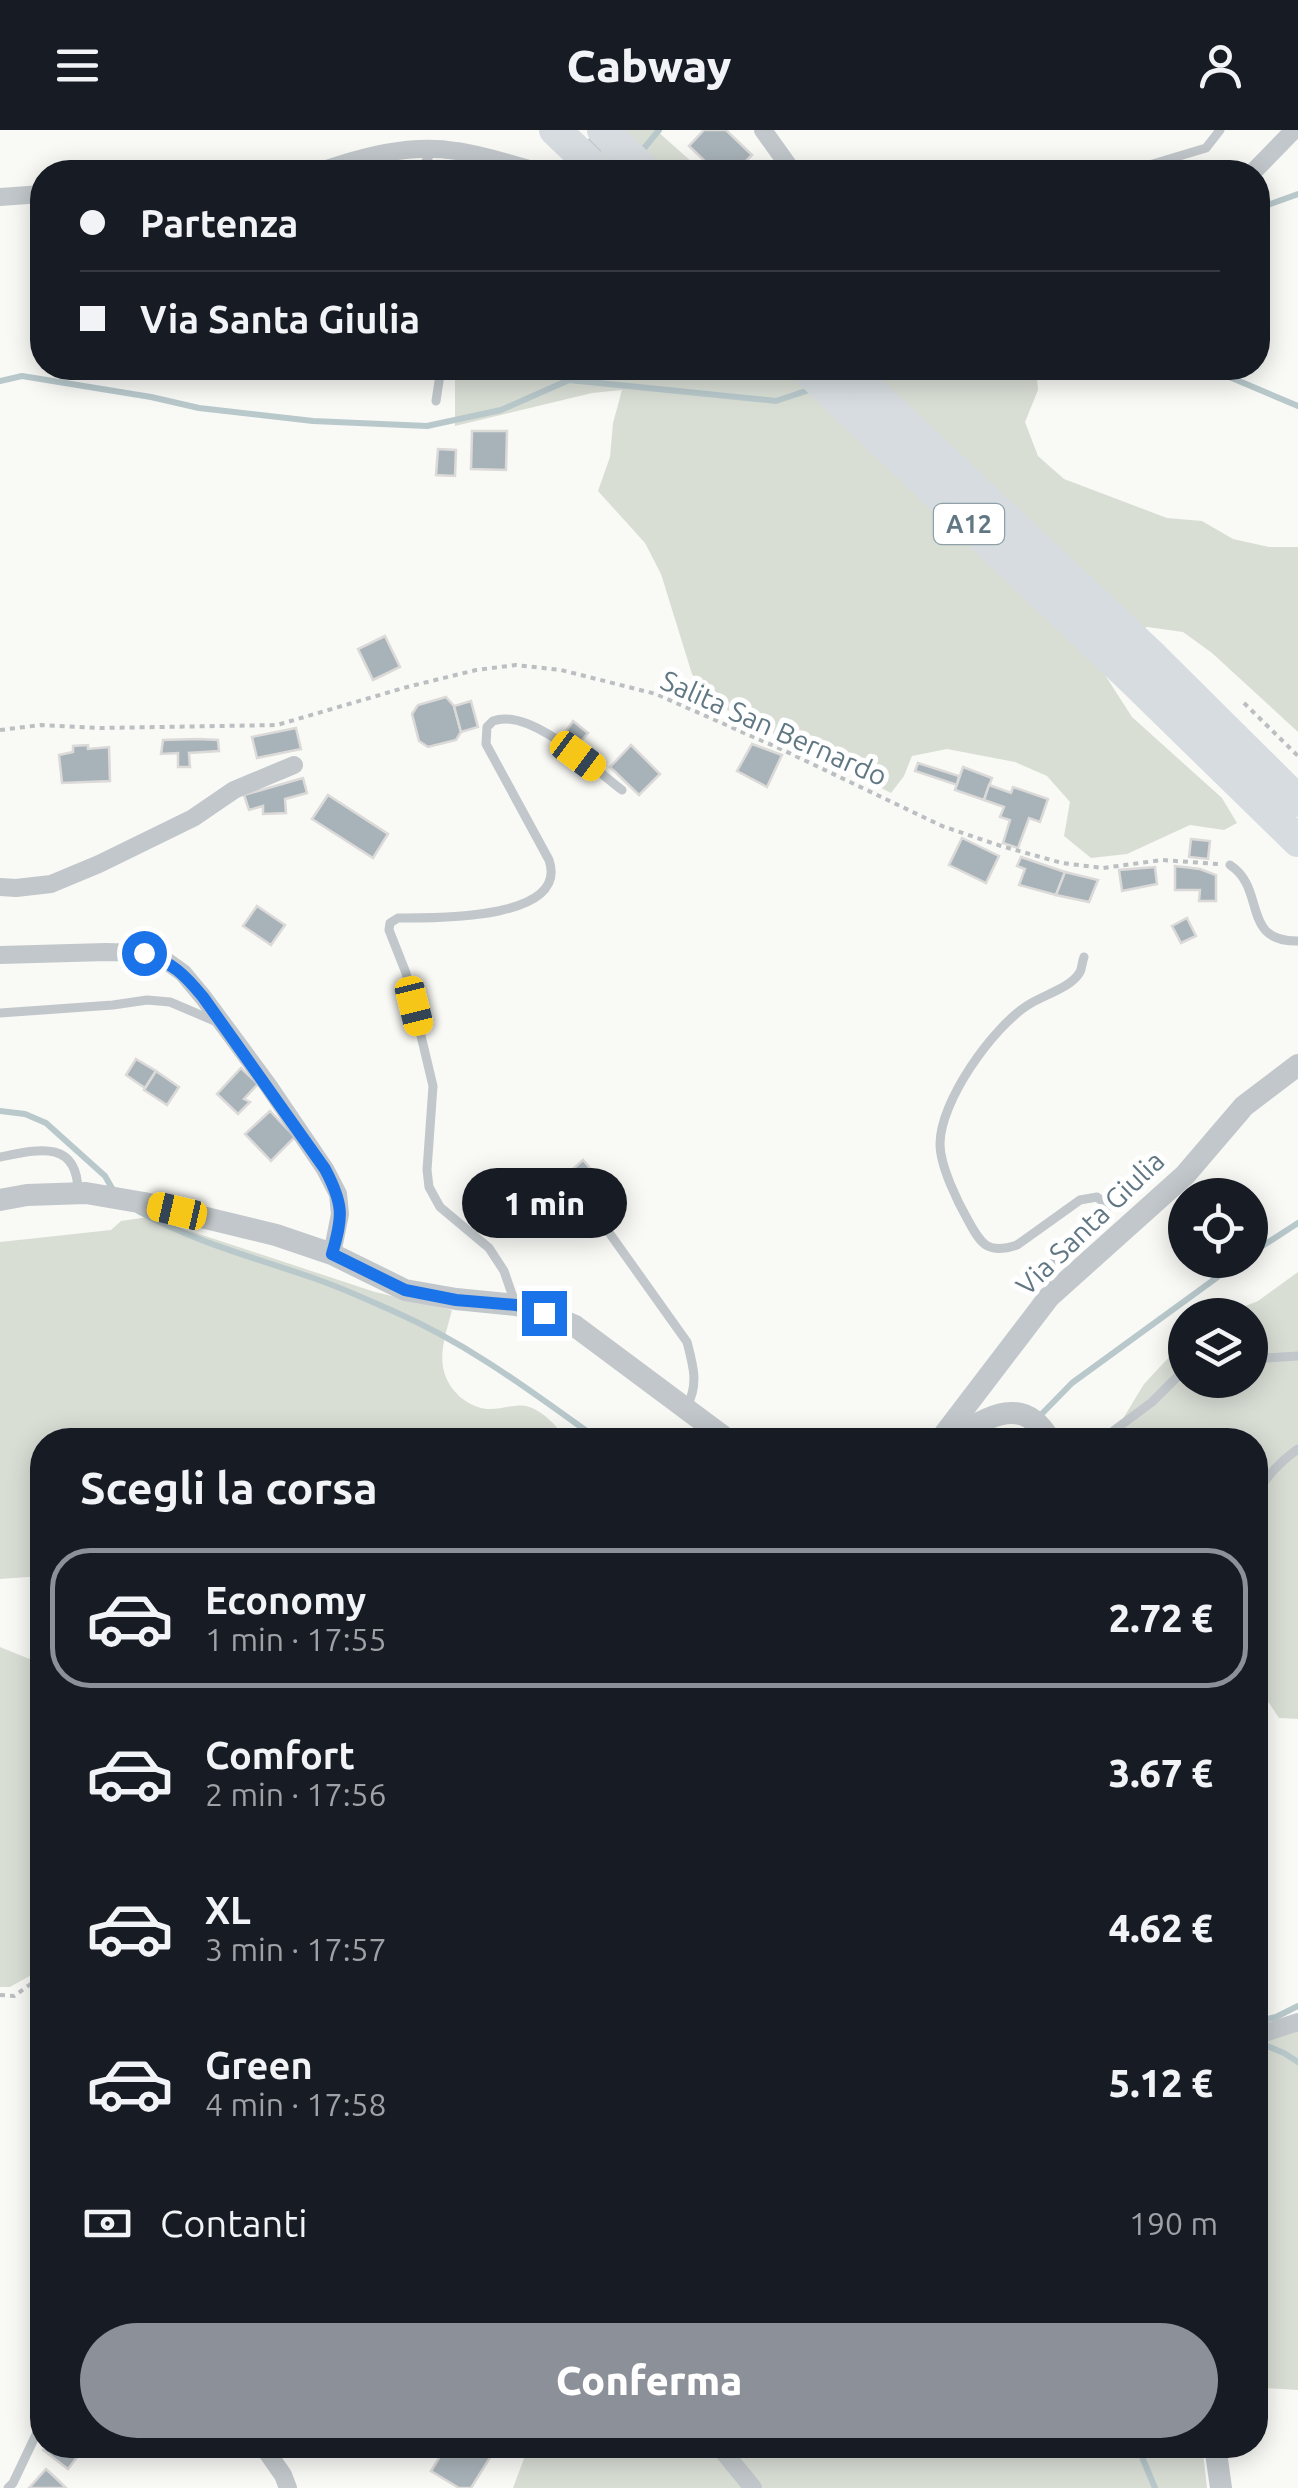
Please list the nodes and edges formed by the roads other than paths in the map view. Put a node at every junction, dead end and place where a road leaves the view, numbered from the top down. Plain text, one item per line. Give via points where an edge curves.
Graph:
1 (605, 130) edge
2 (763, 130) edge
3 (1220, 130) edge
4 (1294, 130) edge
5 (558, 133) edge
6 (432, 149) junction
7 (353, 160) edge
8 (426, 160) edge
9 (494, 160) edge
10 (581, 160) edge
11 (586, 160) edge
12 (634, 160) edge
13 (784, 160) edge
14 (1166, 160) edge
15 (1264, 160) edge
16 (30, 195) edge
17 (0, 197) edge
18 (439, 380) edge
19 (819, 380) edge
20 (858, 380) edge
21 (436, 401) dead end
22 (1144, 669) junction
23 (294, 765) dead end
24 (622, 790) dead end
25 (1298, 801) edge
26 (1298, 841) edge
27 (1230, 865) road end
28 (0, 886) edge
29 (1298, 941) edge
30 (0, 955) edge
31 (1084, 957) dead end
32 (0, 1013) edge
33 (221, 1023) junction
34 (1298, 1065) edge
35 (0, 1156) edge
36 (78, 1193) junction
37 (0, 1200) edge
38 (593, 1210) dead end
39 (332, 1254) junction
40 (1048, 1298) junction
41 (516, 1305) junction
42 (1298, 1356) edge
43 (1268, 1358) edge
44 (1168, 1386) edge
45 (686, 1409) junction
46 (712, 1428) edge
47 (949, 1428) edge
48 (970, 1428) edge
49 (1041, 1428) edge
50 (1117, 1428) edge
51 (1298, 1448) edge
52 (1268, 1479) edge
53 (1298, 2022) edge
54 (1268, 2032) edge
55 (30, 2448) edge
56 (272, 2458) edge
57 (728, 2458) edge
58 (1217, 2458) edge
59 (8, 2488) edge
60 (288, 2488) edge
61 (752, 2488) edge
62 (1221, 2488) edge

1 - 10 street
1 - 12 highway
2 - 13 street
3 - 14 lane via 1206,148
4 - 15 street
5 - 11 highway
6 - 7 street
6 - 8 lane
6 - 9 street
16 - 17 street
18 - 21 lane
19 - 22 highway, A12
20 - 22 highway, A12
22 - 25 highway, A12
22 - 26 highway, A12
23 - 28 street via 99,864 50,884
24 - 41 lane via 535,727 510,718 492,721 486,744 492,760 551,877 529,902 502,910 390,924 433,1086 429,1187 440,1206 489,1248
27 - 29 lane via 1242,873 1266,933
30 - 33 street via 144,953 183,974
31 - 40 lane via 1080,973 1025,1006 987,1043 963,1076 939,1141 963,1212 992,1249 1017,1245 1080,1200 1103,1202 1100,1224 1050,1266
32 - 33 lane via 147,1000
33 - 39 street via 338,1194
34 - 40 street, Via Santa Giulia via 1244,1106 1184,1176
35 - 36 lane via 43,1149 62,1156 78,1176
36 - 37 street
36 - 39 street via 276,1234
38 - 45 lane via 687,1342 694,1384
39 - 41 street via 405,1290
40 - 47 street, Via Santa Giulia
41 - 45 street via 575,1326
42 - 43 lane
44 - 50 lane
45 - 46 street
48 - 49 street via 1008,1412 1030,1417
51 - 52 lane
53 - 54 street
55 - 59 lane
56 - 60 street
57 - 61 street
58 - 62 street

